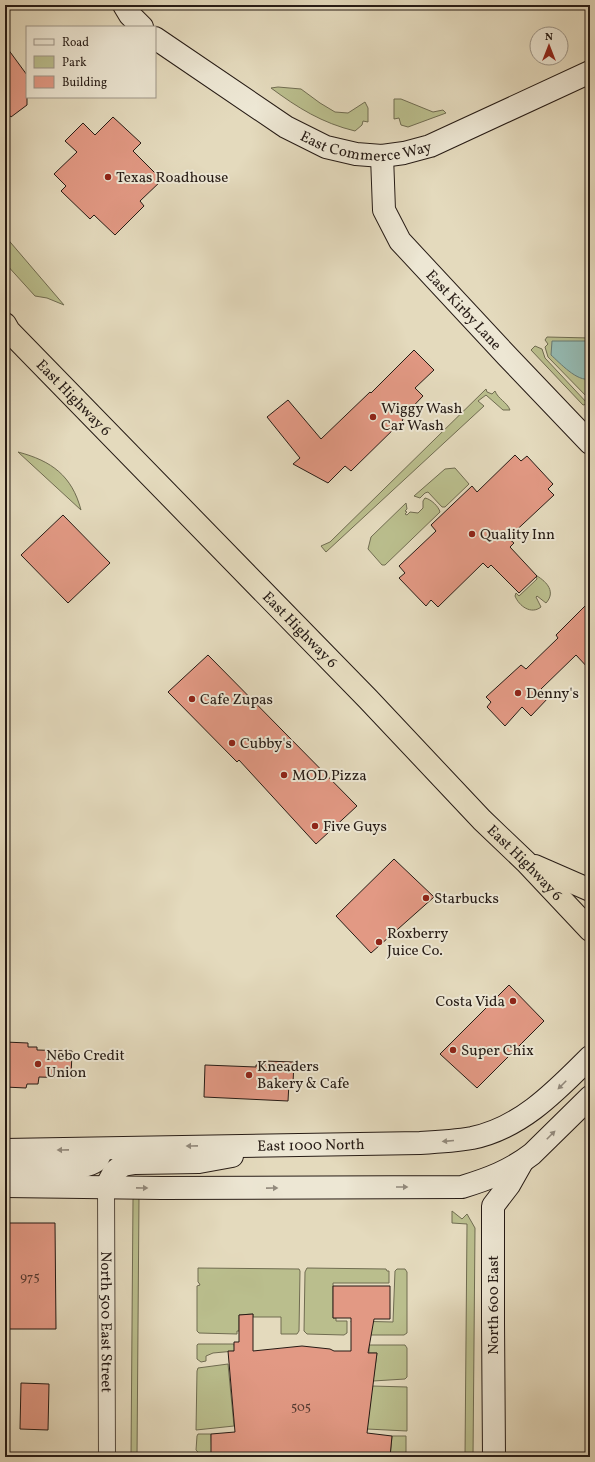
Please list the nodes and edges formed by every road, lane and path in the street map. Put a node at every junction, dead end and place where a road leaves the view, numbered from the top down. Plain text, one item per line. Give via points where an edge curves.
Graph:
1 (124, 5) edge
2 (141, 26) edge
3 (156, 39) edge
4 (590, 72) edge
5 (382, 156) junction
6 (6, 328) edge
7 (590, 443) edge
8 (526, 862) junction
9 (590, 890) edge
10 (590, 930) edge
11 (590, 1057) edge
12 (590, 1096) edge
13 (257, 1146) junction
14 (102, 1149) junction
15 (5, 1150) edge
16 (522, 1162) junction
17 (5, 1169) edge
18 (5, 1186) edge
19 (106, 1187) junction
20 (462, 1187) junction
21 (493, 1206) junction
22 (107, 1457) edge
23 (494, 1457) edge

1 - 2 main road
3 - 5 main road, East Commerce Way via 286,127 315,142 341,151
4 - 5 main road, East Commerce Way via 430,146 404,154
5 - 7 main road, East Kirby Lane via 384,210 400,241
6 - 8 highway, East Highway 6 via 368,699 482,820
8 - 9 highway
8 - 10 highway, East Highway 6
11 -> 13 main road, East 1000 North via 532,1111 503,1128 473,1138 420,1143
16 -> 12 main road
13 -> 14 main road, East 1000 North
13 - 19 main road via 238,1154 199,1162 123,1165 114,1172
14 -> 15 main road, East 1000 North
14 - 17 main road via 96,1160 82,1167
16 - 20 main road via 494,1177
16 - 21 main road
18 - 19 main road
19 -> 20 main road
19 - 22 street, North 500 East Street
20 - 21 main road
21 - 23 main road, North 600 East

